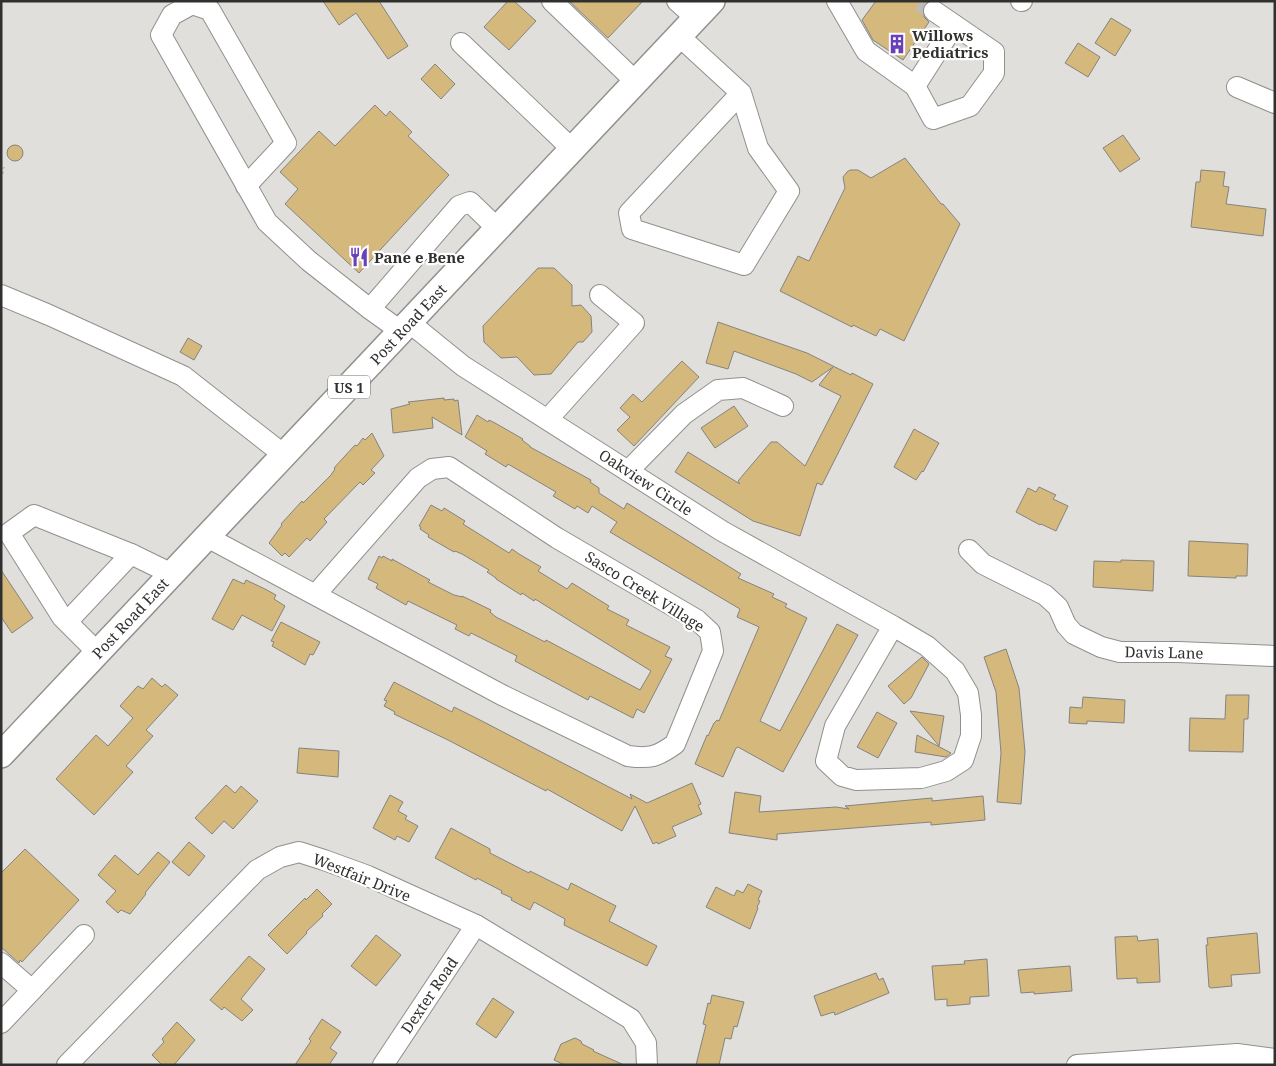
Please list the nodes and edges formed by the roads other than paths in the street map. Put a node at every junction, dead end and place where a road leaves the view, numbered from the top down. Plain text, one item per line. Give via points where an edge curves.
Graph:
1 (552, 1) edge
2 (677, 1) edge
3 (837, 1) edge
4 (704, 10) edge
5 (934, 11) tunnel mouth
6 (954, 25) junction
7 (679, 36) junction
8 (461, 43) dead end
9 (636, 82) junction
10 (915, 86) junction
11 (1237, 87) dead end
12 (741, 93) junction
13 (1275, 102) edge
14 (572, 149) junction
15 (246, 186) junction
16 (498, 229) junction
17 (600, 295) dead end
18 (1, 296) edge
19 (370, 309) junction
20 (406, 327) junction
21 (783, 406) dead end
22 (548, 419) junction
23 (284, 455) junction
24 (628, 471) junction
25 (5, 536) edge
26 (207, 536) junction
27 (970, 550) dead end
28 (132, 554) junction
29 (172, 574) junction
30 (316, 594) junction
31 (67, 622) junction
32 (893, 626) junction
33 (98, 653) junction
34 (1275, 656) edge
35 (1, 755) edge
36 (476, 925) junction
37 (84, 935) dead end
38 (1, 963) edge
39 (32, 990) junction
40 (1, 1023) edge
41 (1275, 1059) edge
42 (67, 1065) edge
43 (383, 1065) edge
44 (646, 1065) edge
45 (1077, 1065) edge

1 - 9 street
2 - 4 street
3 - 10 street via 866,52
4 - 7 main road, Post Road East / US 1
5 - 6 street
6 - 10 street
6 - 10 street via 994,52 994,73 970,106 933,119
7 - 9 main road, Post Road East / US 1
7 - 12 street
8 - 14 street
9 - 14 main road, Post Road East / US 1
11 - 13 street
12 - 12 street via 628,213 632,229 744,265 789,191 758,148
14 - 16 main road, Post Road East / US 1
15 - 15 street, Oakview Circle via 161,35 172,15 192,4 210,10 286,143
15 - 19 street, Oakview Circle via 267,222 309,261
16 - 19 street via 470,202 460,206
16 - 20 main road, Post Road East / US 1
17 - 22 street via 634,323
18 - 23 street via 183,376
19 - 20 street, Oakview Circle
20 - 22 street, Oakview Circle
20 - 23 main road, Post Road East / US 1
21 - 24 street via 743,388 718,390 684,414
22 - 24 street, Oakview Circle
23 - 26 main road, Post Road East / US 1
24 - 32 street, Oakview Circle via 722,531
25 - 28 street via 34,515
25 - 31 street
26 - 29 main road, Post Road East / US 1
26 - 30 street, Sasco Creek Village
27 - 34 street, Davis Lane via 983,564 1045,595 1058,607 1074,634 1101,647 1120,652
28 - 29 street
28 - 31 street
29 - 33 main road, Post Road East / US 1
30 - 30 street, Sasco Creek Village via 502,695 628,756 647,758 661,754 675,744 713,651 710,632 697,620 557,538 449,467 432,469 418,478
31 - 33 street
32 - 32 street, Oakview Circle via 835,726 826,761 842,776 856,780 921,778 946,771 963,760 971,736 968,693 955,671 927,646
33 - 35 main road, Post Road East / US 1
36 - 42 street, Westfair Drive via 368,876 324,860 299,852 280,857 257,870
36 - 43 street, Dexter Road
36 - 44 street, Westfair Drive via 632,1019 646,1044
37 - 39 street
38 - 39 street
39 - 40 street
41 - 45 street via 1237,1054

